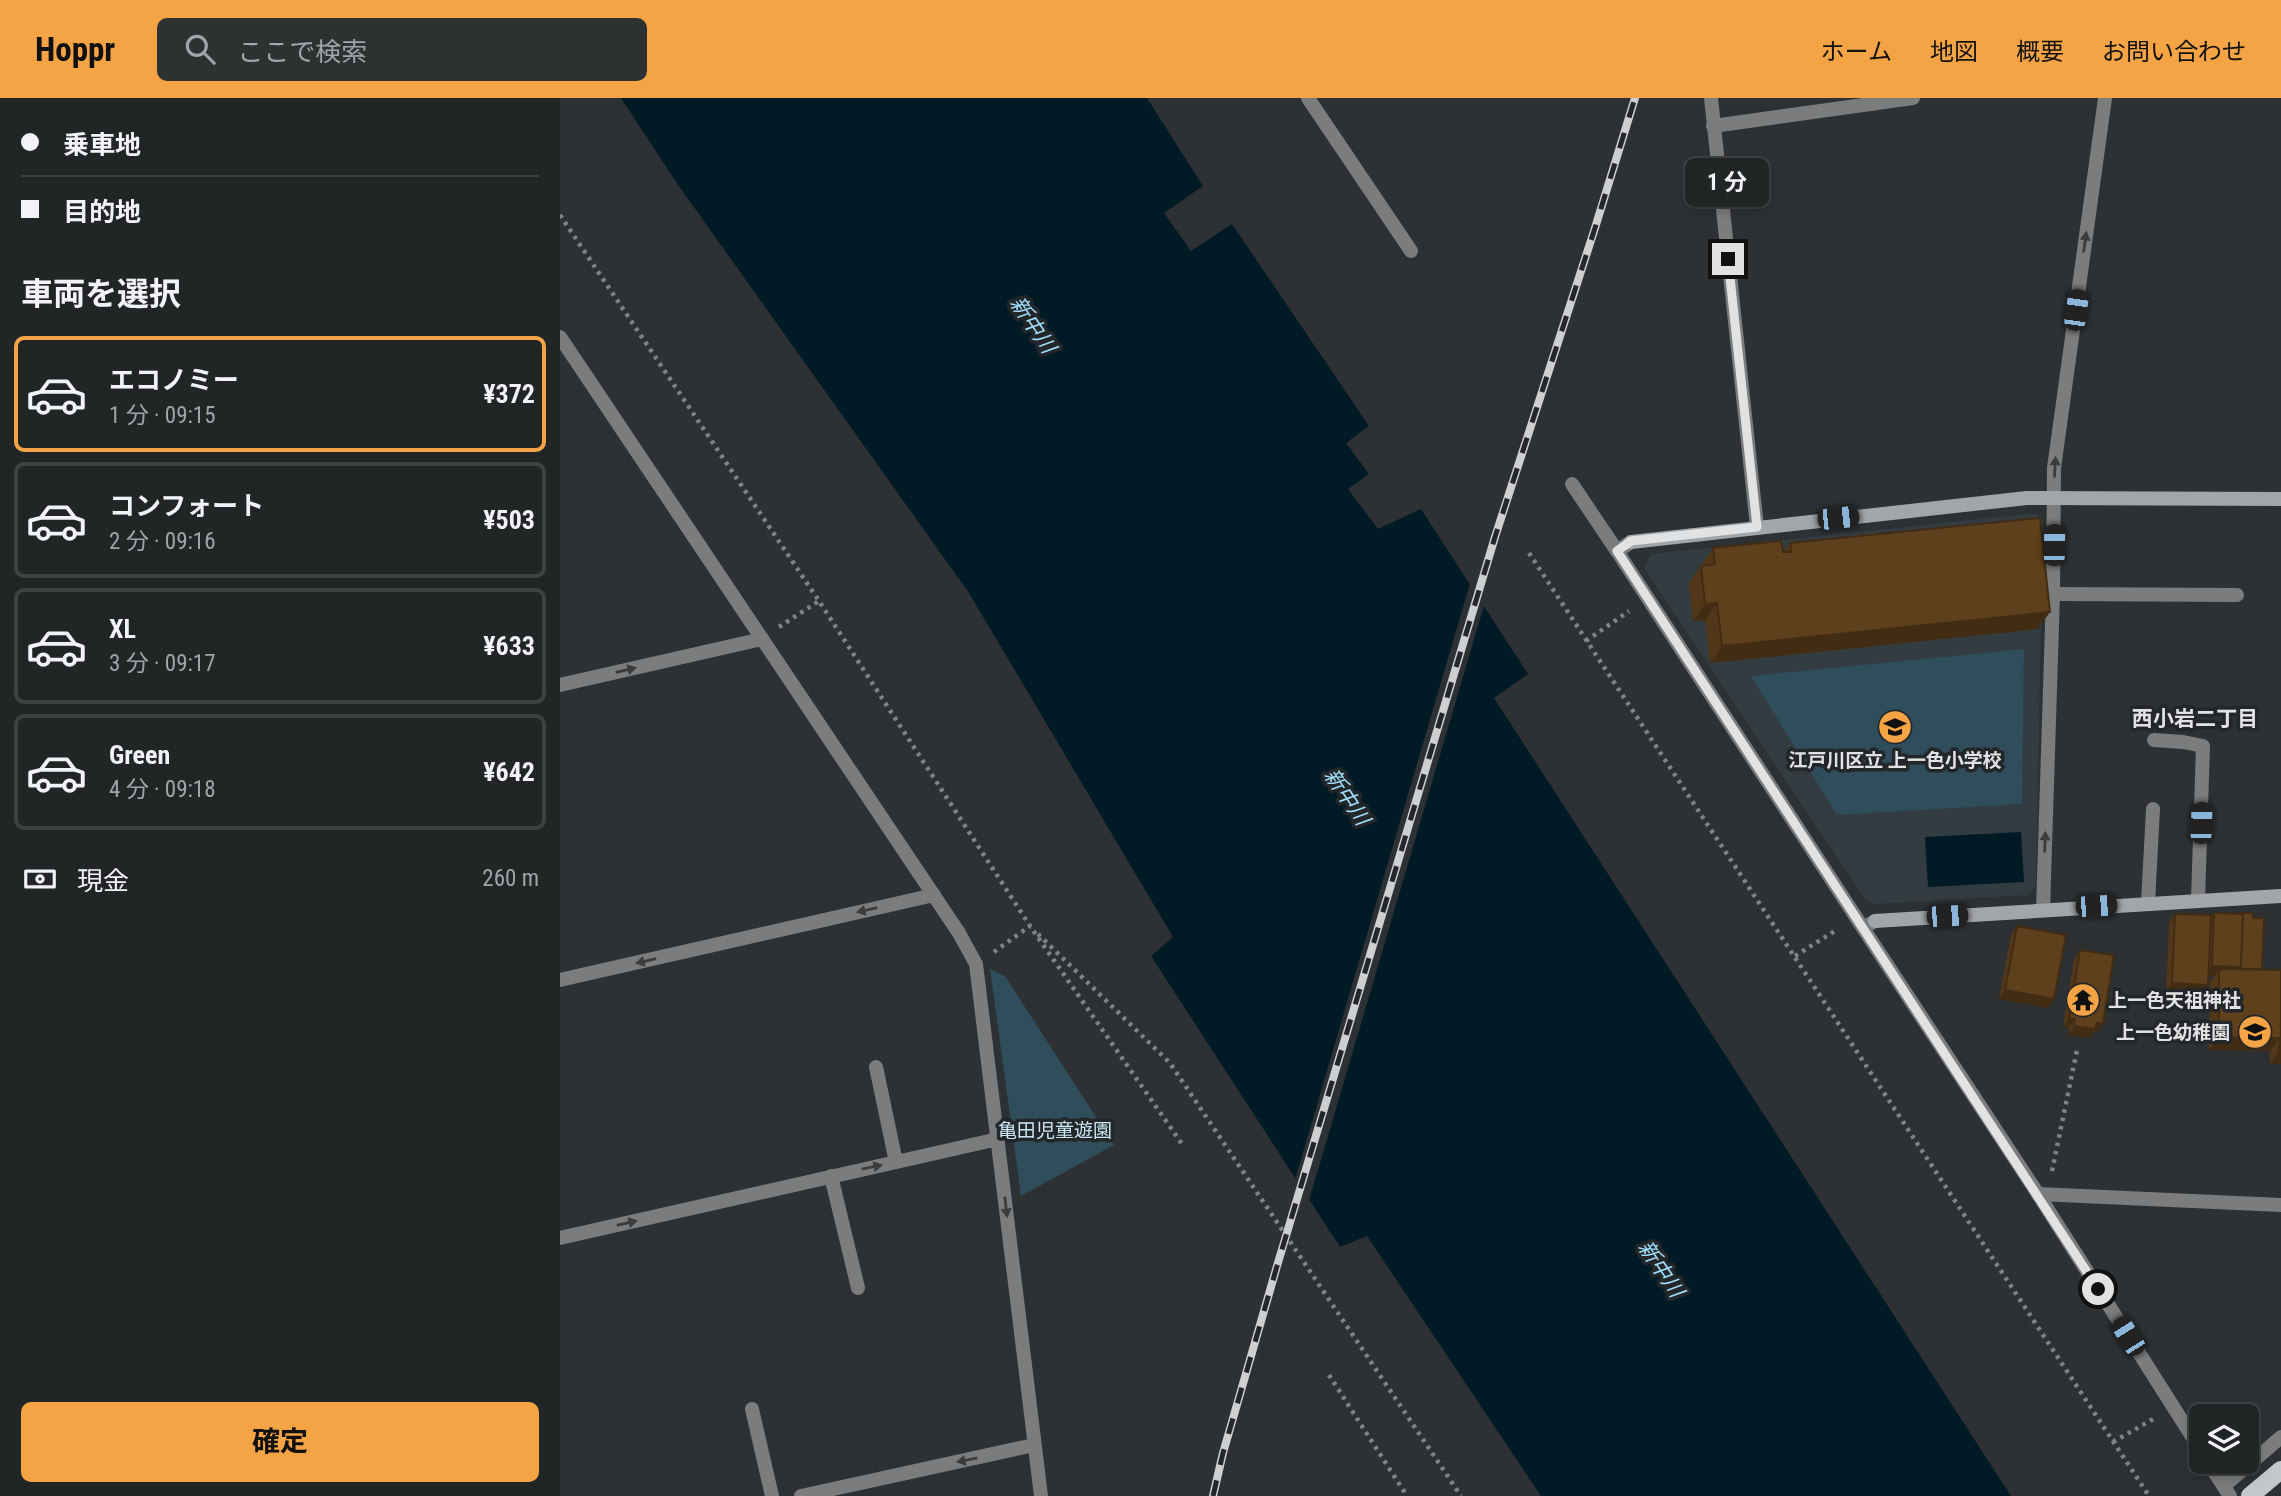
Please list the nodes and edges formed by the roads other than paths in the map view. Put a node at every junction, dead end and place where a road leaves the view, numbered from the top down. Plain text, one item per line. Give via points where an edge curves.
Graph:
1 (1308, 98) edge
2 (1711, 98) edge
3 (1913, 98) edge
4 (2105, 98) edge
5 (1713, 126) junction
6 (1410, 251) dead end
7 (560, 338) edge
8 (1572, 484) dead end
9 (2055, 496) junction
10 (2281, 499) edge
11 (1757, 527) junction
12 (1617, 551) junction
13 (2053, 594) junction
14 (2237, 595) dead end
15 (762, 639) junction
16 (560, 685) edge
17 (2154, 740) dead end
18 (2153, 809) dead end
19 (934, 895) junction
20 (2281, 895) edge
21 (2198, 901) junction
22 (2148, 903) junction
23 (2043, 910) junction
24 (1865, 922) junction
25 (560, 980) edge
26 (876, 1067) dead end
27 (999, 1139) junction
28 (897, 1162) junction
29 (831, 1176) junction
30 (2038, 1194) junction
31 (2281, 1205) edge
32 (560, 1238) edge
33 (858, 1288) dead end
34 (752, 1409) dead end
35 (2189, 1432) edge
36 (2281, 1437) edge
37 (1034, 1445) junction
38 (2281, 1470) edge
39 (2216, 1474) edge
40 (2227, 1491) edge
41 (772, 1496) edge
42 (801, 1496) edge
43 (1041, 1496) edge
44 (2250, 1496) edge

1 - 6 street
2 - 5 street
3 - 5 street
9 -> 4 street via 2054,468
5 - 11 street
7 - 15 street
8 - 12 street
9 - 10 street
9 - 11 street
9 - 13 street
11 - 12 street via 1631,541
12 - 24 street
13 - 14 street
23 -> 13 street
16 -> 15 street
15 - 19 street
17 - 21 street via 2203,746
18 - 22 street
19 -> 25 street
19 - 27 street via 976,964
20 - 21 street
21 - 22 street
22 - 23 street
23 - 24 street
24 - 30 street
26 - 28 street
27 - 28 street
27 -> 37 street
29 -> 28 street
32 -> 29 street
29 - 33 street
30 - 31 street
30 - 35 street
34 - 41 street
36 - 40 street
37 -> 42 street
37 - 43 street
38 - 44 main road
39 - 40 street

